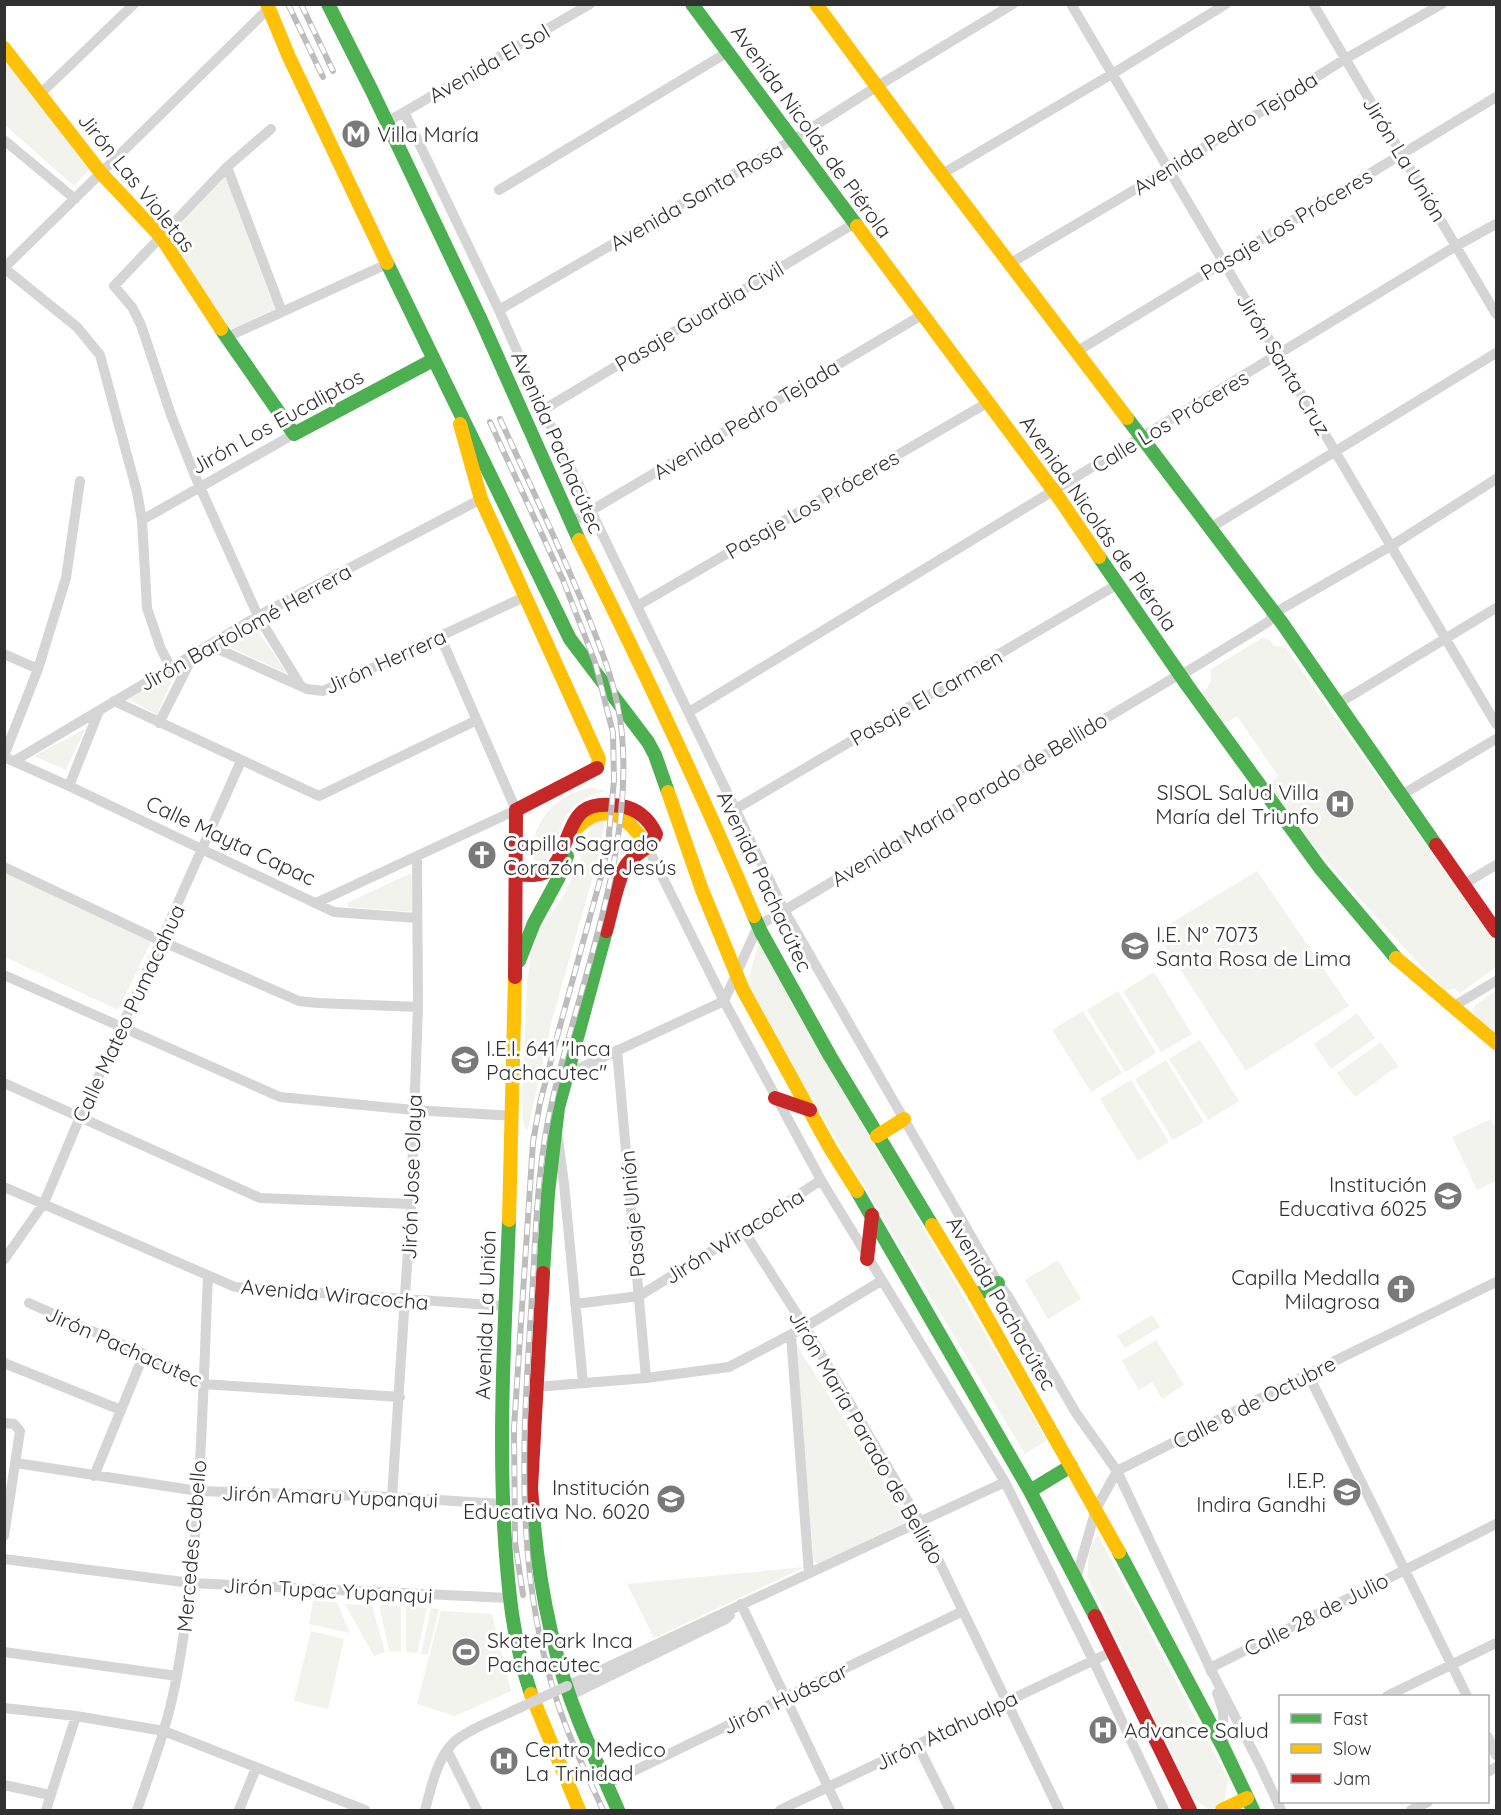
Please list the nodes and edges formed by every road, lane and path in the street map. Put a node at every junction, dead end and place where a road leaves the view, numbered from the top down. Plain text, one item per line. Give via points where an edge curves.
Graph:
1 (134, 4) edge
2 (328, 4) edge
3 (590, 4) edge
4 (692, 4) edge
5 (816, 4) edge
6 (1014, 4) edge
7 (1071, 4) edge
8 (1226, 4) edge
9 (1313, 4) edge
10 (1442, 4) edge
11 (268, 6) edge
12 (4, 48) edge
13 (728, 52) junction
14 (1346, 59) junction
15 (1112, 74) junction
16 (876, 87) junction
17 (40, 94) junction
18 (1497, 97) edge
19 (404, 112) junction
20 (387, 122) junction
21 (271, 129) dead end
22 (794, 139) junction
23 (4, 140) edge
24 (1401, 154) junction
25 (227, 167) junction
26 (1168, 170) junction
27 (101, 173) junction
28 (942, 174) junction
29 (499, 190) dead end
30 (75, 199) junction
31 (855, 223) junction
32 (1497, 224) edge
33 (161, 237) junction
34 (1456, 246) junction
35 (1223, 263) junction
36 (387, 264) junction
37 (1009, 264) junction
38 (4, 268) edge
39 (499, 310) junction
40 (282, 312) junction
41 (1497, 314) edge
42 (922, 315) junction
43 (227, 337) junction
44 (1076, 352) junction
45 (1497, 353) edge
46 (1279, 356) junction
47 (433, 360) junction
48 (987, 403) junction
49 (455, 405) junction
50 (543, 410) junction
51 (294, 434) junction
52 (1142, 439) junction
53 (1336, 452) junction
54 (1497, 479) edge
55 (80, 481) dead end
56 (201, 487) junction
57 (1053, 490) junction
58 (481, 499) junction
59 (591, 511) junction
60 (142, 520) junction
61 (570, 523) junction
62 (1210, 528) junction
63 (1391, 546) junction
64 (1119, 584) junction
65 (526, 596) junction
66 (638, 606) junction
67 (1497, 608) edge
68 (1275, 614) junction
69 (258, 616) junction
70 (441, 638) junction
71 (1447, 640) junction
72 (209, 645) junction
73 (4, 654) edge
74 (194, 654) junction
75 (171, 668) junction
76 (38, 669) junction
77 (1180, 674) junction
78 (301, 686) junction
79 (114, 701) junction
80 (1339, 703) junction
81 (100, 710) junction
82 (689, 712) junction
83 (477, 720) junction
84 (159, 723) junction
85 (1497, 724) edge
86 (1497, 739) edge
87 (8, 758) edge
88 (241, 761) junction
89 (69, 786) junction
90 (1403, 794) junction
91 (516, 810) junction
92 (734, 810) junction
93 (648, 848) junction
94 (202, 850) junction
95 (417, 858) junction
96 (1497, 865) edge
97 (4, 867) edge
98 (515, 874) junction
99 (1464, 884) junction
100 (316, 903) junction
101 (784, 910) junction
102 (417, 918) junction
103 (517, 920) junction
104 (534, 923) junction
105 (758, 926) junction
106 (1497, 931) edge
107 (161, 941) junction
108 (4, 975) edge
109 (514, 975) junction
110 (736, 976) junction
111 (1497, 981) edge
112 (724, 1000) junction
113 (1454, 1006) junction
114 (418, 1007) junction
115 (121, 1028) junction
116 (1497, 1043) edge
117 (617, 1050) junction
118 (567, 1074) junction
119 (4, 1083) edge
120 (775, 1098) junction
121 (414, 1110) junction
122 (810, 1110) junction
123 (513, 1116) junction
124 (80, 1117) junction
125 (904, 1119) junction
126 (556, 1127) junction
127 (877, 1136) junction
128 (821, 1180) junction
129 (4, 1186) edge
130 (44, 1203) junction
131 (411, 1204) junction
132 (872, 1215) junction
133 (744, 1231) junction
134 (867, 1258) junction
135 (4, 1260) edge
136 (208, 1276) junction
137 (881, 1281) junction
138 (998, 1283) junction
139 (1496, 1284) edge
140 (639, 1296) junction
141 (975, 1296) junction
142 (406, 1300) junction
143 (29, 1303) dead end
144 (575, 1304) junction
145 (506, 1306) junction
146 (805, 1327) junction
147 (791, 1335) junction
148 (144, 1354) junction
149 (4, 1363) edge
150 (1308, 1374) junction
151 (646, 1378) junction
152 (583, 1383) junction
153 (203, 1384) junction
154 (536, 1387) junction
155 (400, 1397) junction
156 (121, 1410) junction
157 (4, 1423) edge
158 (16, 1463) junction
159 (1071, 1466) junction
160 (1117, 1471) junction
161 (94, 1476) junction
162 (1005, 1482) junction
163 (198, 1491) junction
164 (1030, 1491) junction
165 (392, 1497) junction
166 (501, 1504) junction
167 (1096, 1509) junction
168 (920, 1522) junction
169 (1497, 1524) edge
170 (4, 1536) edge
171 (4, 1559) edge
172 (1405, 1570) junction
173 (809, 1573) junction
174 (1076, 1579) junction
175 (191, 1584) junction
176 (509, 1598) junction
177 (741, 1604) junction
178 (963, 1611) junction
179 (1497, 1643) edge
180 (1113, 1651) junction
181 (4, 1652) edge
182 (1093, 1660) junction
183 (1452, 1665) junction
184 (1210, 1668) junction
185 (177, 1676) junction
186 (568, 1691) junction
187 (1389, 1695) edge
188 (1467, 1695) edge
189 (785, 1697) junction
190 (1006, 1702) junction
191 (4, 1708) edge
192 (76, 1716) junction
193 (164, 1731) junction
194 (1489, 1739) edge
195 (917, 1744) junction
196 (1224, 1749) junction
197 (447, 1750) junction
198 (1497, 1755) edge
199 (256, 1767) junction
200 (607, 1784) junction
201 (4, 1785) edge
202 (828, 1788) junction
203 (50, 1795) junction
204 (1426, 1803) edge
205 (1250, 1804) edge
206 (46, 1810) edge
207 (137, 1810) edge
208 (238, 1810) edge
209 (365, 1810) edge
210 (425, 1810) edge
211 (477, 1810) edge
212 (579, 1810) edge
213 (618, 1810) edge
214 (780, 1810) edge
215 (839, 1810) edge
216 (950, 1810) edge
217 (1059, 1810) edge
218 (1164, 1810) edge
219 (1190, 1810) edge
220 (1222, 1810) edge
221 (1281, 1810) edge
222 (1411, 1810) edge

1 - 17 street
2 - 20 main road, Avenida Pachacútec
3 - 19 street, Avenida El Sol
4 - 13 main road, Avenida Nicolás de Piérola
5 - 16 main road
6 - 16 street, Avenida Santa Rosa
7 - 15 street, Jirón Santa Cruz
8 - 15 street
9 - 14 street, Jirón La Unión
10 - 14 street, Avenida Pedro Tejada
11 - 27 street
11 - 36 main road
12 - 17 main road, Jirón Las Violetas
13 - 22 main road, Avenida Nicolás de Piérola
13 - 29 street
14 - 24 street, Jirón La Unión
14 - 26 street, Avenida Pedro Tejada
15 - 26 street, Jirón Santa Cruz
15 - 28 street
16 - 22 street, Avenida Santa Rosa
16 - 28 main road
17 - 27 main road, Jirón Las Violetas
18 - 24 street, Pasaje Los Próceres
19 - 20 street, Avenida El Sol
19 - 39 street, Avenida Pachacútec
20 - 61 main road, Avenida Pachacútec via 481,320
21 - 25 street
22 - 31 main road, Avenida Nicolás de Piérola
22 - 39 street, Avenida Santa Rosa
23 - 30 street
24 - 34 street, Jirón La Unión
24 - 35 street, Pasaje Los Próceres
25 - 33 street
25 - 40 street
26 - 35 street, Jirón Santa Cruz
26 - 37 street, Avenida Pedro Tejada
27 - 30 street
27 - 33 main road, Jirón Las Violetas
28 - 37 main road
30 - 38 street
31 - 42 main road, Avenida Nicolás de Piérola
31 - 50 street, Pasaje Guardia Civil
32 - 34 street, Calle Los Próceres
33 - 43 main road, Jirón Las Violetas
33 - 56 street via 114,286 141,325 171,415
34 - 41 street, Jirón La Unión
34 - 46 street, Calle Los Próceres
35 - 44 street, Pasaje Los Próceres
35 - 46 street, Jirón Santa Cruz
36 - 40 street
36 - 47 main road
37 - 44 main road
38 - 60 street via 77,327 100,355
39 - 50 street, Avenida Pachacútec
40 - 43 street
42 - 48 main road, Avenida Nicolás de Piérola
42 - 59 street, Avenida Pedro Tejada
43 - 51 main road, Jirón Las Violetas
44 - 52 main road
45 - 53 street
46 - 52 street, Calle Los Próceres
46 - 53 street, Jirón Santa Cruz
47 - 49 main road
47 - 51 main road, Jirón Los Eucaliptos
48 - 57 main road, Avenida Nicolás de Piérola
48 - 66 street, Pasaje Los Próceres
49 - 58 main road
49 - 110 main road via 570,639 655,755
50 - 59 street, Avenida Pachacútec
51 - 56 street, Jirón Los Eucaliptos
52 - 57 street, Calle Los Próceres
52 - 62 main road
53 - 62 street
53 - 63 street, Jirón Santa Cruz
54 - 63 street, Avenida María Parado de Bellido
55 - 76 street via 66,578
56 - 60 street, Jirón Los Eucaliptos
56 - 69 street
57 - 64 main road, Avenida Nicolás de Piérola
57 - 82 street, Calle Los Próceres
58 - 65 main road
58 - 69 street, Jirón Bartolomé Herrera
59 - 61 street, Avenida Pedro Tejada
59 - 66 street, Avenida Pachacútec
60 - 75 street via 147,608
61 - 105 main road, Avenida Pachacútec via 697,784
62 - 68 main road
63 - 68 street, Avenida María Parado de Bellido
63 - 71 street, Jirón Santa Cruz
64 - 77 main road, Avenida Nicolás de Piérola
64 - 92 street, Pasaje El Carmen
65 - 70 street, Jirón Herrera
65 - 91 main road, Calle Mayta Capac via 599,759 597,768
66 - 82 street, Avenida Pachacútec
67 - 71 street
68 - 77 street, Avenida María Parado de Bellido via 1268,622
68 - 80 main road
69 - 72 street, Jirón Bartolomé Herrera
69 - 78 street
70 - 78 street, Jirón Herrera via 323,691
70 - 83 street
71 - 80 street
71 - 85 street, Jirón Santa Cruz
72 - 74 street, Jirón Bartolomé Herrera
72 - 78 street, Jirón Herrera
73 - 76 street
74 - 75 street, Jirón Bartolomé Herrera
74 - 84 street
75 - 79 street, Jirón Bartolomé Herrera
76 - 87 street
77 - 101 street, Avenida María Parado de Bellido
77 - 113 main road, Avenida Nicolás de Piérola via 1328,877 1397,958
79 - 81 street, Jirón Bartolomé Herrera
79 - 84 street
80 - 90 main road
81 - 87 street, Jirón Bartolomé Herrera
81 - 89 street
82 - 92 street, Avenida Pachacútec
83 - 88 street via 319,796
83 - 91 street
84 - 88 street
86 - 90 street
87 - 89 street, Calle Mayta Capac
88 - 94 street, Calle Mateo Pumacahua
89 - 94 street, Calle Mayta Capac
90 - 99 main road
91 - 95 street, Calle Mayta Capac
91 - 98 main road, Avenida La Unión
92 - 101 street, Avenida Pachacútec
93 - 98 main road via 656,834 643,814 632,808 597,804 574,818 551,869 537,875
93 - 104 main road via 623,818 601,814 587,818 576,829 558,879
93 - 112 street
93 - 118 main road via 628,861 624,870
94 - 100 street, Calle Mayta Capac
94 - 107 street, Calle Mateo Pumacahua
95 - 100 street, Calle Mayta Capac
95 - 102 street, Jirón Jose Olaya
96 - 99 street
97 - 107 street
98 - 103 main road, Avenida La Unión
99 - 106 main road
100 - 102 street via 334,912
101 - 105 street, Avenida María Parado de Bellido
101 - 125 street, Avenida Pachacútec
102 - 114 street, Jirón Jose Olaya
103 - 104 main road via 525,926
103 - 109 main road, Avenida La Unión
104 - 109 main road
105 - 110 street
105 - 127 main road, Avenida Pachacútec
107 - 114 street via 299,1001
107 - 115 street, Calle Mateo Pumacahua
108 - 115 street
109 - 123 main road, Avenida La Unión
110 - 112 street
110 - 122 main road
111 - 113 street
112 - 117 street
112 - 120 street
113 - 116 main road, Avenida Nicolás de Piérola
114 - 121 street, Jirón Jose Olaya
115 - 121 street via 280,1097
115 - 124 street, Calle Mateo Pumacahua
117 - 118 street
117 - 140 street, Pasaje Unión
118 - 126 main road
119 - 124 street
120 - 122 main road
120 - 128 street
121 - 123 street
121 - 131 street, Jirón Jose Olaya
122 - 132 main road
123 - 145 main road, Avenida La Unión
124 - 130 street, Calle Mateo Pumacahua
124 - 131 street via 260,1198
125 - 127 main road
125 - 138 street, Avenida Pachacútec
126 - 144 street
126 - 154 main road
127 - 141 main road, Avenida Pachacútec
128 - 133 street, Jirón Wiracocha
128 - 134 street
129 - 130 street, Avenida Wiracocha
130 - 135 street, Calle Mateo Pumacahua
130 - 136 street, Avenida Wiracocha
131 - 142 street, Jirón Jose Olaya
132 - 134 main road
132 - 164 main road
133 - 140 street, Jirón Wiracocha
133 - 146 street, Jirón María Parado de Bellido
134 - 137 street
136 - 142 street, Avenida Wiracocha via 235,1287
136 - 153 street, Mercedes Cabello
137 - 146 street
137 - 162 street
138 - 141 main road
138 - 160 street, Avenida Pachacútec via 1076,1413
139 - 150 street, Calle 8 de Octubre
140 - 144 street, Jirón Wiracocha
140 - 151 street, Pasaje Unión
141 - 159 main road, Avenida Pachacútec
142 - 145 street, Avenida Wiracocha
142 - 155 street, Jirón Jose Olaya
143 - 148 street, Jirón Pachacutec
144 - 152 street
145 - 166 main road, Avenida La Unión
146 - 147 street
146 - 168 street, Jirón María Parado de Bellido
147 - 151 street via 729,1367
147 - 173 street
148 - 153 street, Jirón Pachacutec
148 - 156 street
149 - 156 street
150 - 160 street, Calle 8 de Octubre
150 - 172 street
151 - 152 street
152 - 154 street
153 - 155 street, Jirón Pachacutec
153 - 163 street, Mercedes Cabello
154 - 186 main road via 531,1488 536,1546 546,1611
155 - 165 street, Jirón Jose Olaya
156 - 161 street
157 - 158 street via 14,1424 20,1431
158 - 161 street, Jirón Amaru Yupanqui
158 - 170 street
159 - 164 main road
159 - 167 main road, Avenida Pachacútec
160 - 167 street
160 - 184 street, Avenida Pachacútec
161 - 163 street, Jirón Amaru Yupanqui
162 - 168 street
162 - 182 street
163 - 165 street, Jirón Amaru Yupanqui
163 - 175 street, Mercedes Cabello
164 - 174 main road
165 - 166 street, Jirón Amaru Yupanqui
166 - 176 main road, Avenida La Unión
167 - 174 street
167 - 196 main road, Avenida Pachacútec
168 - 173 street
168 - 178 street, Jirón María Parado de Bellido
169 - 172 street, Calle 28 de Julio
171 - 175 street, Jirón Tupac Yupanqui
172 - 183 street
172 - 184 street, Calle 28 de Julio
173 - 177 street
174 - 180 main road
175 - 176 street, Jirón Tupac Yupanqui
175 - 185 street, Mercedes Cabello
176 - 212 main road, Avenida La Unión via 521,1663
177 - 186 street
177 - 186 street via 726,1619
177 - 189 street
178 - 189 street, Jirón Huáscar
178 - 190 street, Jirón María Parado de Bellido
179 - 183 street
180 - 182 street, Jirón Atahualpa
180 - 219 main road
181 - 185 street
182 - 190 street, Jirón Atahualpa
182 - 218 street
183 - 187 street
183 - 188 street
184 - 196 street via 1223,1712
184 - 221 street, Avenida Pachacútec
185 - 193 street, Mercedes Cabello
186 - 197 street, bridge via 480,1726
186 - 200 main road
189 - 200 street, Jirón Huáscar
189 - 202 street
190 - 195 street, Jirón Atahualpa
190 - 217 street, Jirón María Parado de Bellido
191 - 192 street
192 - 193 street
192 - 203 street
193 - 199 street
193 - 207 street, Mercedes Cabello
194 - 198 street
195 - 202 street, Jirón Atahualpa
195 - 216 street
196 - 205 main road, Avenida Pachacútec
197 - 210 street
197 - 211 street
199 - 208 street
199 - 209 street
200 - 213 main road
201 - 203 street
202 - 214 street, Jirón Atahualpa
202 - 215 street
203 - 206 street
204 - 222 street
205 - 220 main road

